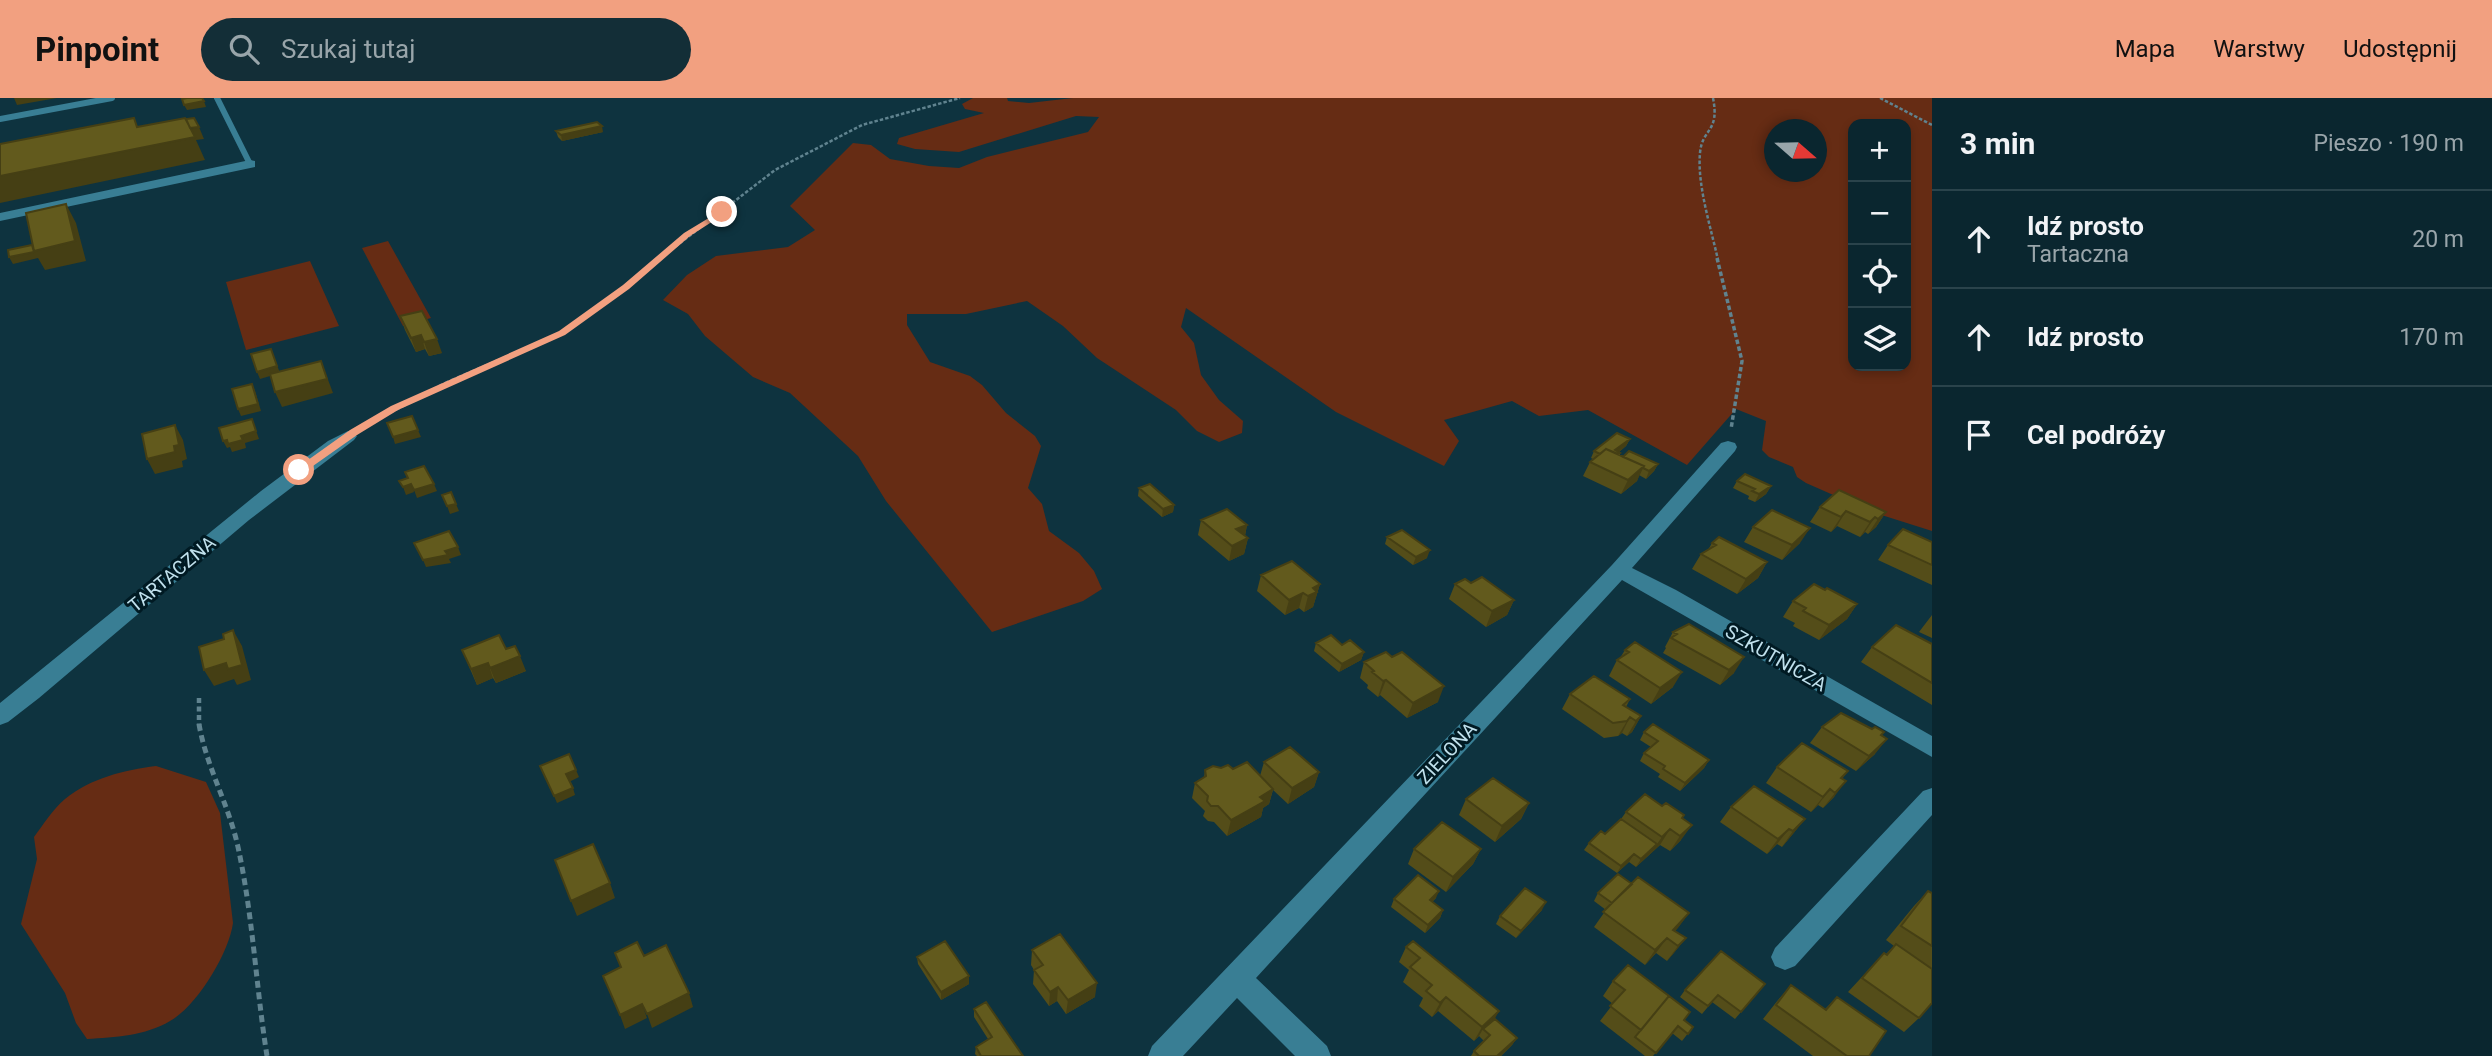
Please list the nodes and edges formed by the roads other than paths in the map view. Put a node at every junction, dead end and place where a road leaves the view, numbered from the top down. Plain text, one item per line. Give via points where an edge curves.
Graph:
1 (112, 98) edge
2 (217, 98) edge
3 (0, 119) edge
4 (250, 164) joint
5 (0, 218) edge
6 (348, 436) road end
7 (1728, 447) road end
8 (1619, 570) junction
9 (0, 716) edge
10 (1932, 748) edge
11 (1932, 798) edge
12 (1785, 957) dead end
13 (1237, 979) junction
14 (1163, 1056) edge
15 (1317, 1056) edge

1 - 3 lane
2 - 4 lane
4 - 5 street
6 - 9 street, TARTACZNA via 299,470
7 - 8 street, ZIELONA
8 - 10 street, SZKUTNICZA
8 - 13 street, ZIELONA
11 - 12 street
13 - 14 street, ZIELONA
13 - 15 street

